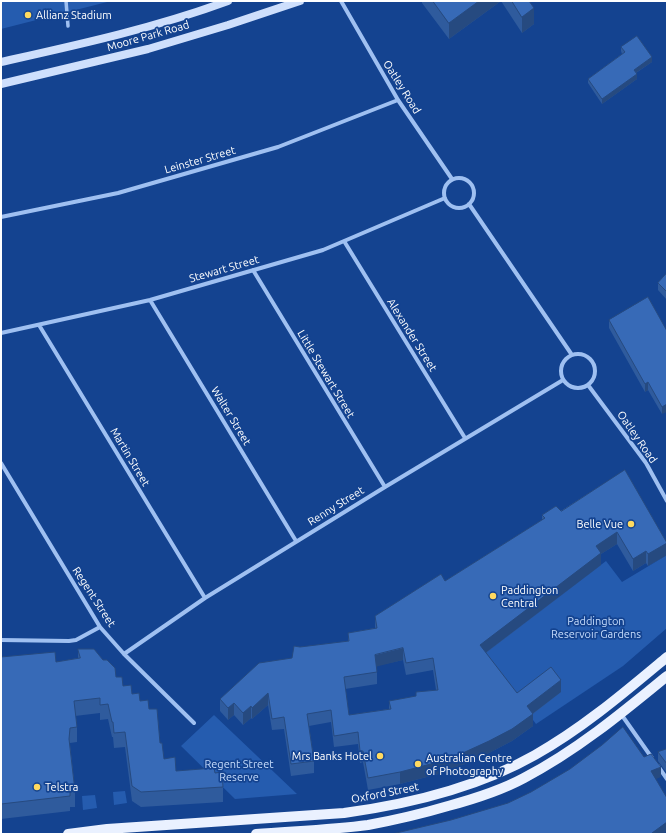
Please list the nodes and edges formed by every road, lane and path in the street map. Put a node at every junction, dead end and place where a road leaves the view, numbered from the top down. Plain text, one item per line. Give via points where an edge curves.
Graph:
1 (66, 1) edge
2 (228, 1) edge
3 (300, 1) edge
4 (341, 1) edge
5 (68, 26) dead end
6 (1, 62) edge
7 (1, 84) edge
8 (398, 100) junction
9 (452, 179) junction
10 (446, 198) junction
11 (469, 204) junction
12 (1, 217) edge
13 (344, 241) junction
14 (253, 270) junction
15 (150, 300) junction
16 (40, 325) junction
17 (1, 334) edge
18 (572, 355) junction
19 (563, 380) junction
20 (588, 385) junction
21 (465, 438) junction
22 (1, 463) edge
23 (385, 487) junction
24 (667, 501) edge
25 (296, 542) junction
26 (205, 598) junction
27 (100, 626) junction
28 (1, 640) edge
29 (124, 654) junction
30 (667, 657) edge
31 (667, 676) edge
32 (612, 703) junction
33 (621, 714) junction
34 (194, 723) dead end
35 (667, 779) edge
36 (122, 831) edge
37 (68, 834) edge
38 (256, 834) edge

1 - 5 street
2 - 6 main road, Moore Park Road via 126,32
3 - 7 main road, Moore Park Road via 148,49
4 - 8 street, Oatley Road
8 - 9 street, Oatley Road
8 - 12 street, Leinster Street via 278,147 118,193
9 - 10 street via 445,189
9 - 11 street via 464,178 472,185 474,194
10 - 11 street via 458,208
10 - 13 street, Stewart Street
11 - 18 street
13 - 14 street, Stewart Street via 323,250
13 - 21 street, Alexander Street
14 - 15 street, Stewart Street
14 - 23 street, Little Stewart Street
15 - 16 street, Stewart Street
15 - 25 street, Walter Street
16 - 17 street, Stewart Street
16 - 26 street, Martin Street
18 - 19 street via 567,357 562,365
18 - 20 street via 582,354 592,360 595,371
19 - 20 street via 577,388
19 - 21 street, Renny Street
20 - 24 street, Oatley Road via 646,463
21 - 23 street, Renny Street
22 - 27 street, Regent Street
23 - 25 street, Renny Street
25 - 26 street, Renny Street
26 - 29 street, Renny Street
27 - 28 street via 76,640
27 - 29 street, Regent Street
29 - 34 street, Regent Street
30 - 32 main road, Oxford Street
31 - 33 main road
32 - 33 main road
32 - 36 main road, Oxford Street via 582,726 507,770 425,798 344,813
33 - 35 street
33 - 38 main road via 536,772 498,790 462,802 368,825
36 - 37 main road, Oxford Street

